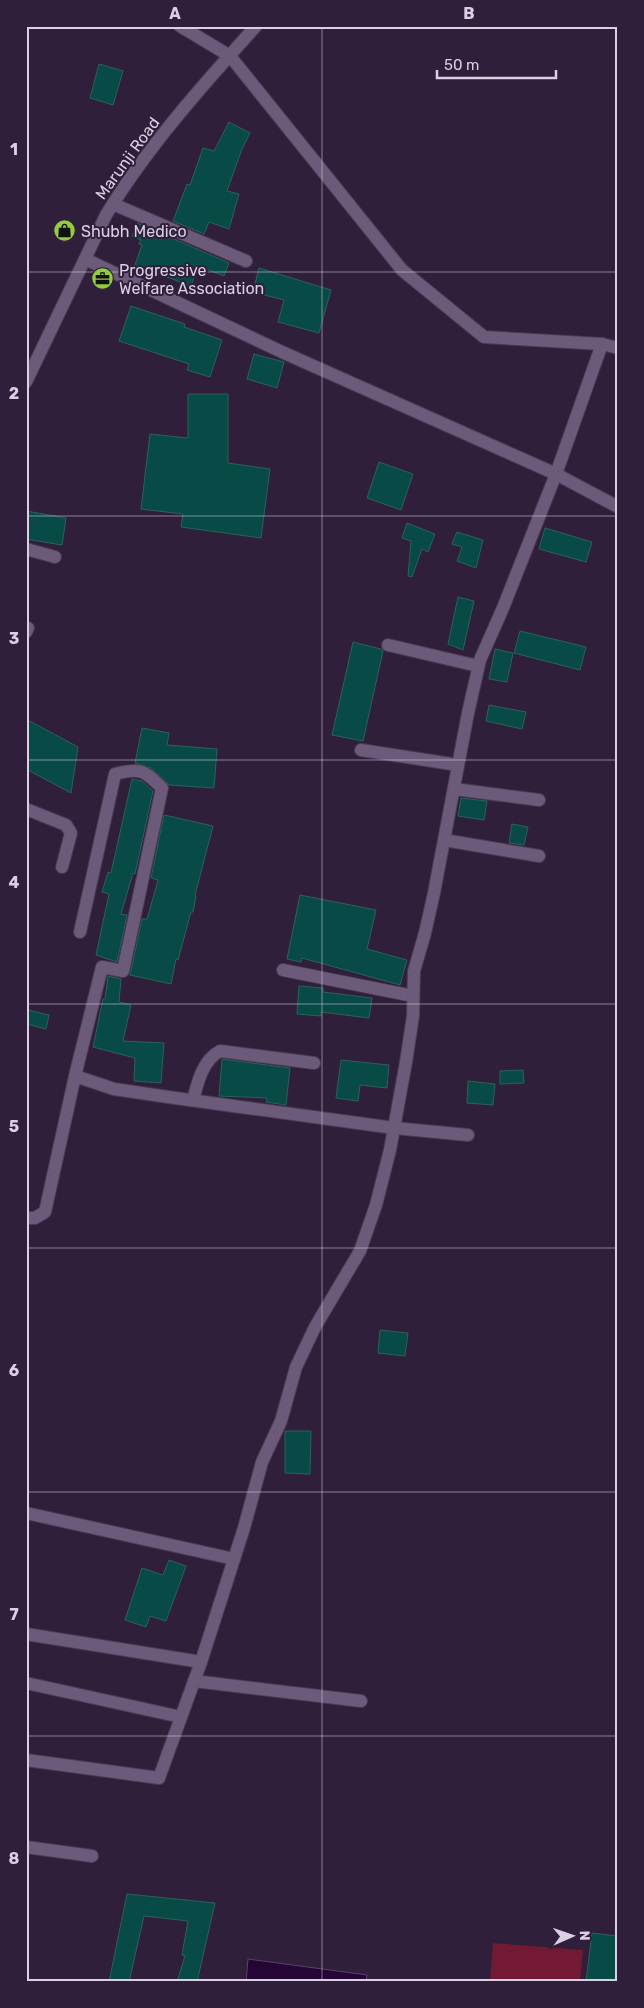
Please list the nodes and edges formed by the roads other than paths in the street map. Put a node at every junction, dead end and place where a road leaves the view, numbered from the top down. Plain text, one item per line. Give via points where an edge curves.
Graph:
1 (180, 26) edge
2 (256, 26) edge
3 (230, 56) junction
4 (113, 204) junction
5 (85, 259) junction
6 (246, 261) dead end
7 (602, 344) junction
8 (618, 348) edge
9 (26, 382) edge
10 (556, 474) junction
11 (618, 507) edge
12 (26, 549) edge
13 (55, 556) dead end
14 (388, 645) dead end
15 (478, 666) junction
16 (361, 750) dead end
17 (458, 765) junction
18 (454, 789) junction
19 (539, 800) dead end
20 (26, 809) edge
21 (444, 840) junction
22 (539, 856) dead end
23 (62, 867) dead end
24 (80, 932) dead end
25 (283, 970) dead end
26 (413, 996) junction
27 (314, 1063) dead end
28 (75, 1076) junction
29 (193, 1100) junction
30 (394, 1128) junction
31 (468, 1135) dead end
32 (26, 1218) edge
33 (26, 1513) edge
34 (234, 1559) junction
35 (26, 1634) edge
36 (200, 1662) junction
37 (194, 1681) junction
38 (26, 1683) edge
39 (361, 1701) dead end
40 (182, 1717) junction
41 (26, 1760) edge
42 (26, 1847) edge
43 (92, 1856) dead end

1 - 3 street
2 - 3 street, Marunji Road
3 - 4 street, Marunji Road via 153,145
3 - 7 street via 402,270 484,337
4 - 5 street, Marunji Road
4 - 6 street
5 - 9 street, Marunji Road
5 - 10 street via 282,352
7 - 8 street
7 - 10 street
10 - 11 street
10 - 15 street
12 - 13 street
14 - 15 street
15 - 17 street
16 - 17 street
17 - 18 street
18 - 19 street
18 - 21 street
20 - 23 street via 66,825 71,833
21 - 22 street
21 - 26 street via 414,971
24 - 28 street via 116,774 130,770 147,772 162,788 123,970 102,967
25 - 26 street
26 - 30 street
27 - 29 street via 220,1051 205,1066
28 - 29 street via 114,1089
28 - 32 street via 45,1212 35,1218
29 - 30 street
30 - 31 street
30 - 34 street via 376,1205 360,1251 296,1367 281,1421 262,1462
33 - 34 street
34 - 36 street
35 - 36 street
36 - 37 street
37 - 39 street
37 - 40 street
38 - 40 street
40 - 41 street via 159,1778
42 - 43 street

